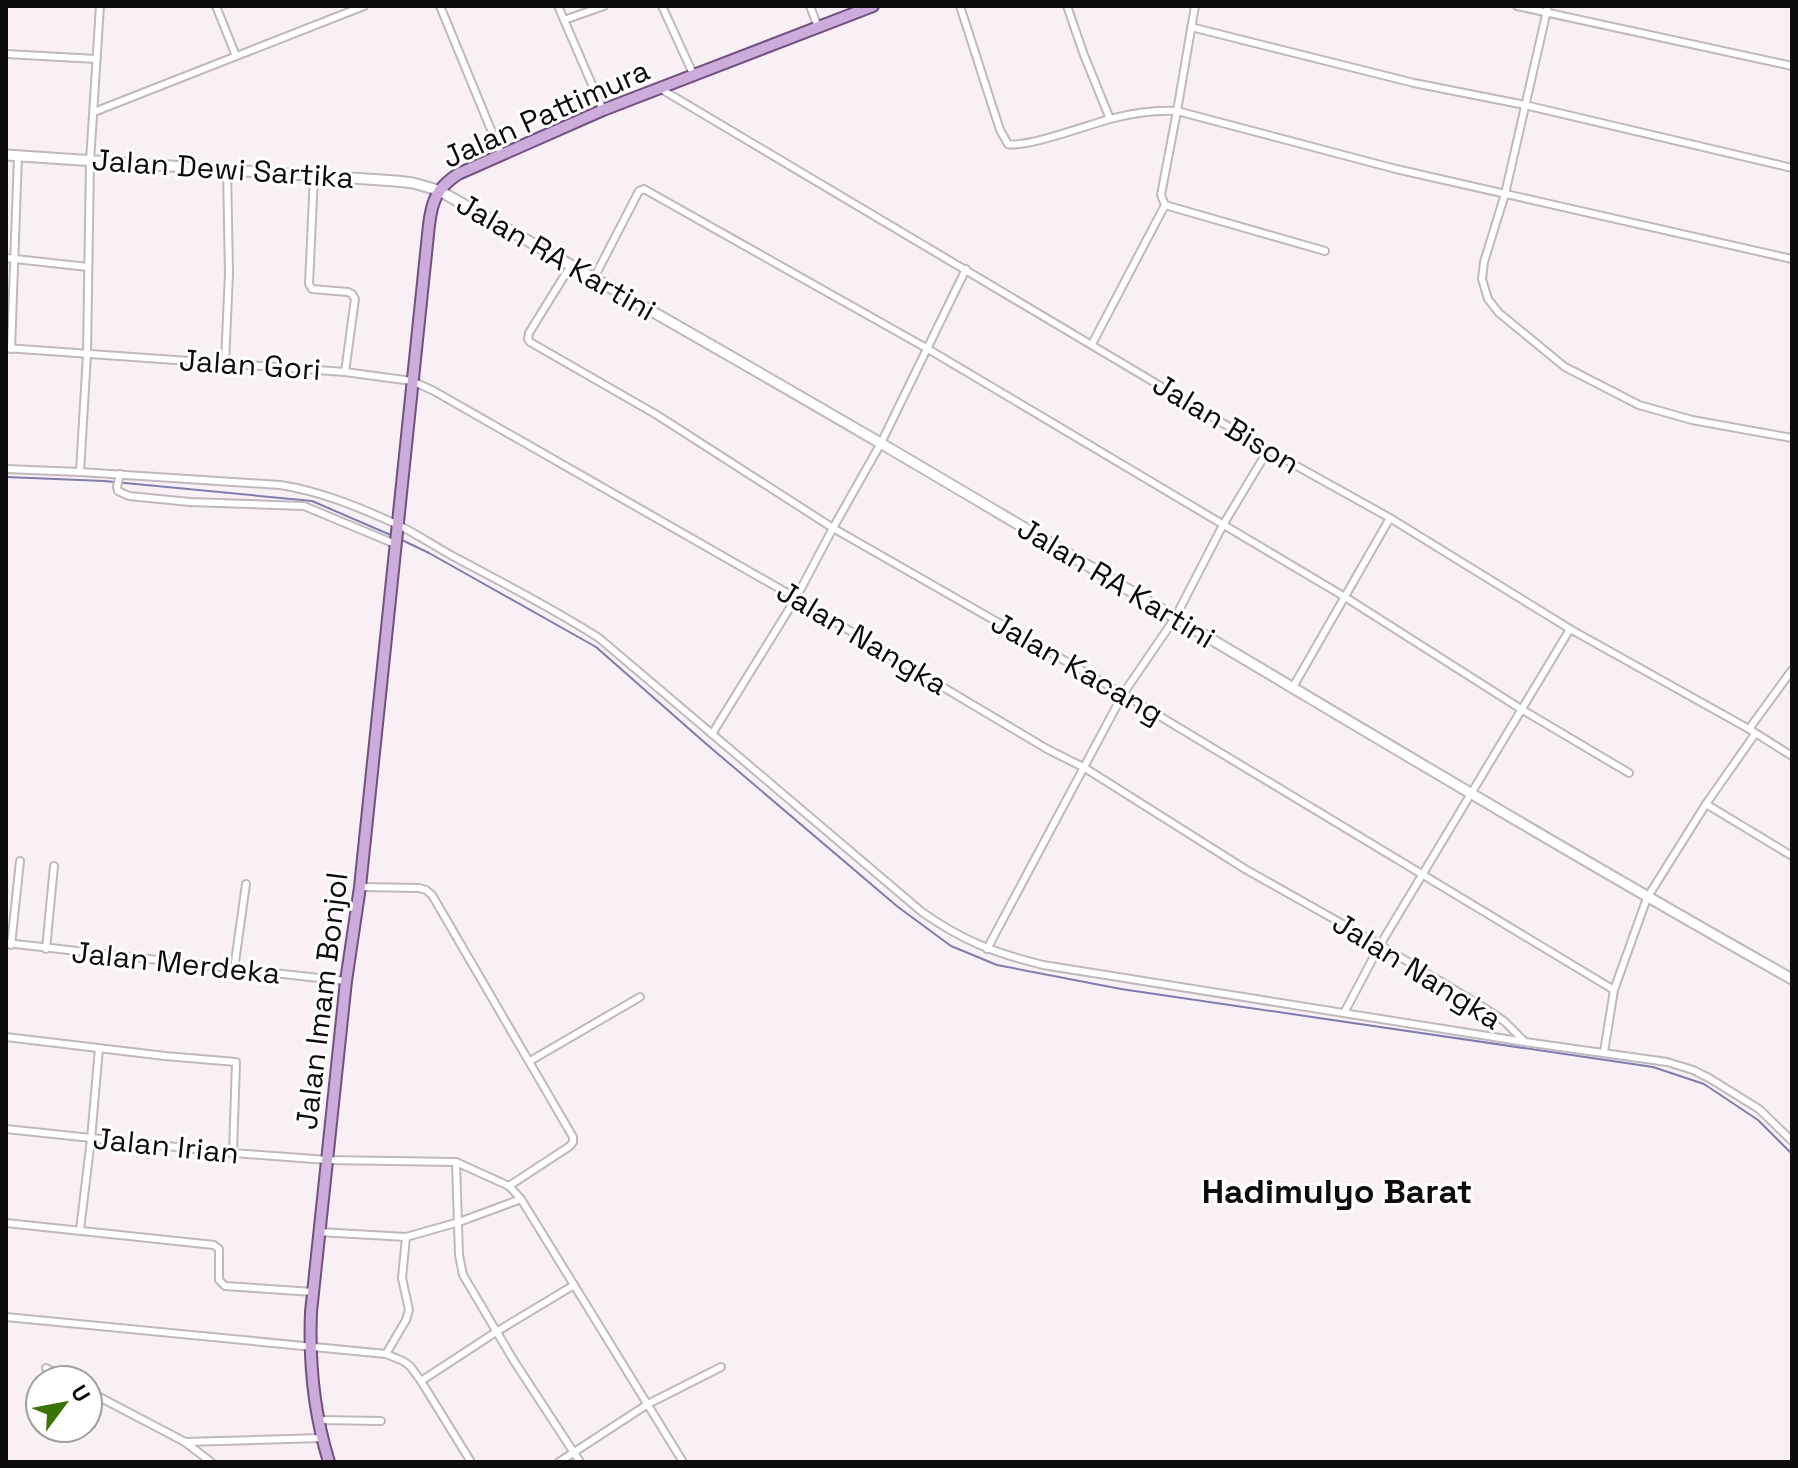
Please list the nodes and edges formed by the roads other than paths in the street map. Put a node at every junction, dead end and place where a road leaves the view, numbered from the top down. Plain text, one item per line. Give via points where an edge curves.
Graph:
1 (100, 6) edge
2 (216, 6) edge
3 (364, 6) edge
4 (440, 6) edge
5 (558, 6) edge
6 (604, 6) edge
7 (662, 6) edge
8 (810, 6) edge
9 (873, 6) edge
10 (960, 6) edge
11 (1067, 6) edge
12 (1195, 6) edge
13 (1517, 6) edge
14 (1548, 9) edge
15 (564, 20) junction
16 (818, 27) junction
17 (1191, 27) junction
18 (6, 54) edge
19 (236, 56) junction
20 (96, 59) junction
21 (1792, 66) edge
22 (694, 76) junction
23 (661, 89) junction
24 (1525, 105) junction
25 (603, 110) junction
26 (1177, 111) junction
27 (94, 112) junction
28 (1110, 119) junction
29 (501, 154) junction
30 (6, 155) edge
31 (18, 156) junction
32 (90, 161) junction
33 (1792, 168) edge
34 (227, 169) junction
35 (314, 176) junction
36 (438, 190) junction
37 (1505, 194) junction
38 (1165, 205) junction
39 (1325, 251) dead end
40 (10, 258) edge
41 (1792, 259) edge
42 (571, 265) junction
43 (88, 267) junction
44 (966, 269) junction
45 (594, 278) junction
46 (1092, 344) junction
47 (8, 348) edge
48 (928, 349) junction
49 (87, 354) junction
50 (225, 363) junction
51 (345, 372) junction
52 (412, 381) junction
53 (1792, 438) edge
54 (881, 443) junction
55 (1268, 450) junction
56 (6, 469) edge
57 (80, 472) junction
58 (120, 476) junction
59 (1390, 518) junction
60 (397, 525) junction
61 (1223, 525) junction
62 (833, 528) junction
63 (395, 544) junction
64 (1345, 597) junction
65 (796, 598) junction
66 (1175, 618) junction
67 (1570, 629) junction
68 (1792, 670) edge
69 (1293, 687) junction
70 (1123, 694) junction
71 (1521, 709) junction
72 (1749, 729) junction
73 (712, 734) junction
74 (1755, 734) junction
75 (1792, 756) edge
76 (1085, 768) junction
77 (1629, 773) dead end
78 (1469, 794) junction
79 (1706, 804) junction
80 (1792, 856) edge
81 (20, 861) dead end
82 (54, 866) dead end
83 (1422, 873) junction
84 (246, 884) dead end
85 (360, 887) junction
86 (1647, 898) junction
87 (9, 944) edge
88 (1380, 945) junction
89 (46, 949) junction
90 (987, 949) junction
91 (234, 969) junction
92 (1792, 979) edge
93 (346, 981) junction
94 (1614, 990) junction
95 (640, 997) dead end
96 (1344, 1013) junction
97 (6, 1037) edge
98 (1525, 1042) junction
99 (99, 1048) junction
100 (1604, 1052) junction
101 (530, 1061) junction
102 (6, 1129) edge
103 (91, 1139) junction
104 (1792, 1141) edge
105 (233, 1153) junction
106 (327, 1160) junction
107 (456, 1162) junction
108 (509, 1186) junction
109 (521, 1199) junction
110 (459, 1222) junction
111 (6, 1223) edge
112 (80, 1230) junction
113 (318, 1232) junction
114 (406, 1237) junction
115 (574, 1285) junction
116 (313, 1292) junction
117 (6, 1317) edge
118 (496, 1332) junction
119 (310, 1347) junction
120 (386, 1354) junction
121 (721, 1367) dead end
122 (421, 1381) junction
123 (104, 1399) edge
124 (648, 1404) junction
125 (319, 1420) junction
126 (381, 1421) dead end
127 (322, 1438) junction
128 (185, 1442) junction
129 (574, 1452) junction
130 (211, 1462) edge
131 (329, 1462) edge
132 (471, 1462) edge
133 (559, 1462) edge
134 (580, 1462) edge
135 (683, 1462) edge

1 - 20 street
2 - 19 street
3 - 19 street
4 - 29 street
5 - 15 street
6 - 15 street
7 - 22 street
8 - 16 street
9 - 16 main road, Jalan Pattimura
10 - 28 street via 1008,144
11 - 28 street
12 - 17 street
13 - 14 street
14 - 21 street
14 - 24 street
15 - 25 street
16 - 22 main road, Jalan Pattimura
17 - 24 street
17 - 26 street
18 - 20 street
19 - 27 street
20 - 27 street
22 - 23 main road, Jalan Pattimura
23 - 25 main road, Jalan Pattimura
23 - 44 street, Jalan Bison
24 - 33 street
24 - 37 street
25 - 29 main road, Jalan Pattimura
26 - 28 street
26 - 37 street
26 - 38 street via 1161,195
27 - 32 street
29 - 36 main road, Jalan Pattimura
30 - 31 main road, Jalan Dewi Sartika
31 - 32 main road, Jalan Dewi Sartika
31 - 40 street
32 - 34 main road, Jalan Dewi Sartika
32 - 43 street
34 - 35 main road, Jalan Dewi Sartika
34 - 50 street
35 - 36 main road, Jalan Dewi Sartika via 405,182
35 - 51 street via 309,284 312,289 348,292 355,299
36 - 42 main road, Jalan RA Kartini
36 - 52 main road, Jalan Pattimura via 429,225
37 - 41 street
37 - 53 street via 1482,279 1499,313 1565,367 1639,405
38 - 39 street
38 - 46 street
40 - 43 street
40 - 47 street
42 - 45 main road, Jalan RA Kartini
42 - 62 street, Jalan Kacang via 529,333 530,342 657,415
43 - 49 street
44 - 46 street, Jalan Bison
44 - 48 street
45 - 48 street via 644,189
45 - 54 main road, Jalan RA Kartini
46 - 55 street, Jalan Bison
47 - 49 street, Jalan Gori
48 - 54 street
48 - 61 street
49 - 50 street, Jalan Gori
49 - 57 street
50 - 51 street, Jalan Gori
51 - 52 street, Jalan Gori
52 - 60 main road, Jalan Pattimura
52 - 65 street, Jalan Nangka
54 - 62 street
54 - 66 main road, Jalan RA Kartini
55 - 59 street, Jalan Bison
55 - 61 street
56 - 57 street, Jalan Nangka
57 - 58 street, Jalan Nangka
58 - 60 street, Jalan Nangka via 300,488
58 - 63 street via 119,493 129,496 304,506
59 - 64 street
59 - 67 street, Jalan Bison
60 - 63 main road, Jalan Pattimura
60 - 73 street, Jalan Nangka via 563,614
61 - 64 street
61 - 66 street
62 - 65 street
62 - 70 street, Jalan Kacang
63 - 85 main road, Jalan Imam Bonjol
64 - 69 street
64 - 71 street
65 - 73 street
65 - 76 street, Jalan Nangka
66 - 69 main road, Jalan RA Kartini
66 - 70 street
67 - 71 street
67 - 72 street, Jalan Bison
68 - 72 street
69 - 78 main road, Jalan RA Kartini
70 - 76 street
70 - 83 street, Jalan Kacang
71 - 77 street
71 - 78 street
72 - 74 street, Jalan Bison
73 - 90 street, Jalan Nangka via 922,912
74 - 75 street, Jalan Bison
74 - 79 street
76 - 88 street, Jalan Nangka via 1245,869
76 - 90 street
78 - 83 street
78 - 86 main road, Jalan RA Kartini
79 - 80 street
79 - 86 street
81 - 87 street
82 - 89 street
83 - 88 street
83 - 94 street, Jalan Kacang
84 - 91 street
85 - 93 main road, Jalan Imam Bonjol
85 - 101 street via 429,892
86 - 92 main road, Jalan RA Kartini
86 - 94 street
87 - 89 street, Jalan Merdeka
88 - 96 street
88 - 98 street, Jalan Nangka via 1504,1021
89 - 91 street, Jalan Merdeka
90 - 96 street, Jalan Nangka via 1043,965
91 - 93 street, Jalan Merdeka
93 - 106 main road, Jalan Imam Bonjol
94 - 100 street
95 - 101 street
96 - 98 street, Jalan Nangka
97 - 99 street
98 - 100 street
99 - 103 street
99 - 105 street via 236,1062
100 - 104 street via 1693,1070 1759,1109
101 - 108 street via 573,1142
102 - 103 street, Jalan Irian
103 - 105 street, Jalan Irian
103 - 112 street
105 - 106 street, Jalan Irian
106 - 107 street, Jalan Irian
106 - 113 main road, Jalan Imam Bonjol
107 - 108 street
107 - 110 street
108 - 109 street
109 - 110 street
109 - 115 street
110 - 114 street
110 - 118 street via 463,1275
111 - 112 street
112 - 116 street via 214,1245 219,1249 219,1280 225,1286
113 - 114 street
113 - 116 main road, Jalan Imam Bonjol
114 - 120 street via 402,1278 409,1310
115 - 118 street
115 - 124 street
116 - 119 main road, Jalan Imam Bonjol
117 - 119 street
118 - 122 street
118 - 129 street
119 - 120 street
119 - 125 main road, Jalan Imam Bonjol
120 - 122 street via 403,1361
121 - 124 street
122 - 132 street
123 - 128 street
124 - 129 street
124 - 135 street
125 - 126 street
125 - 127 main road, Jalan Imam Bonjol
127 - 128 street
127 - 131 main road, Jalan Imam Bonjol
128 - 130 street
129 - 133 street
129 - 134 street

